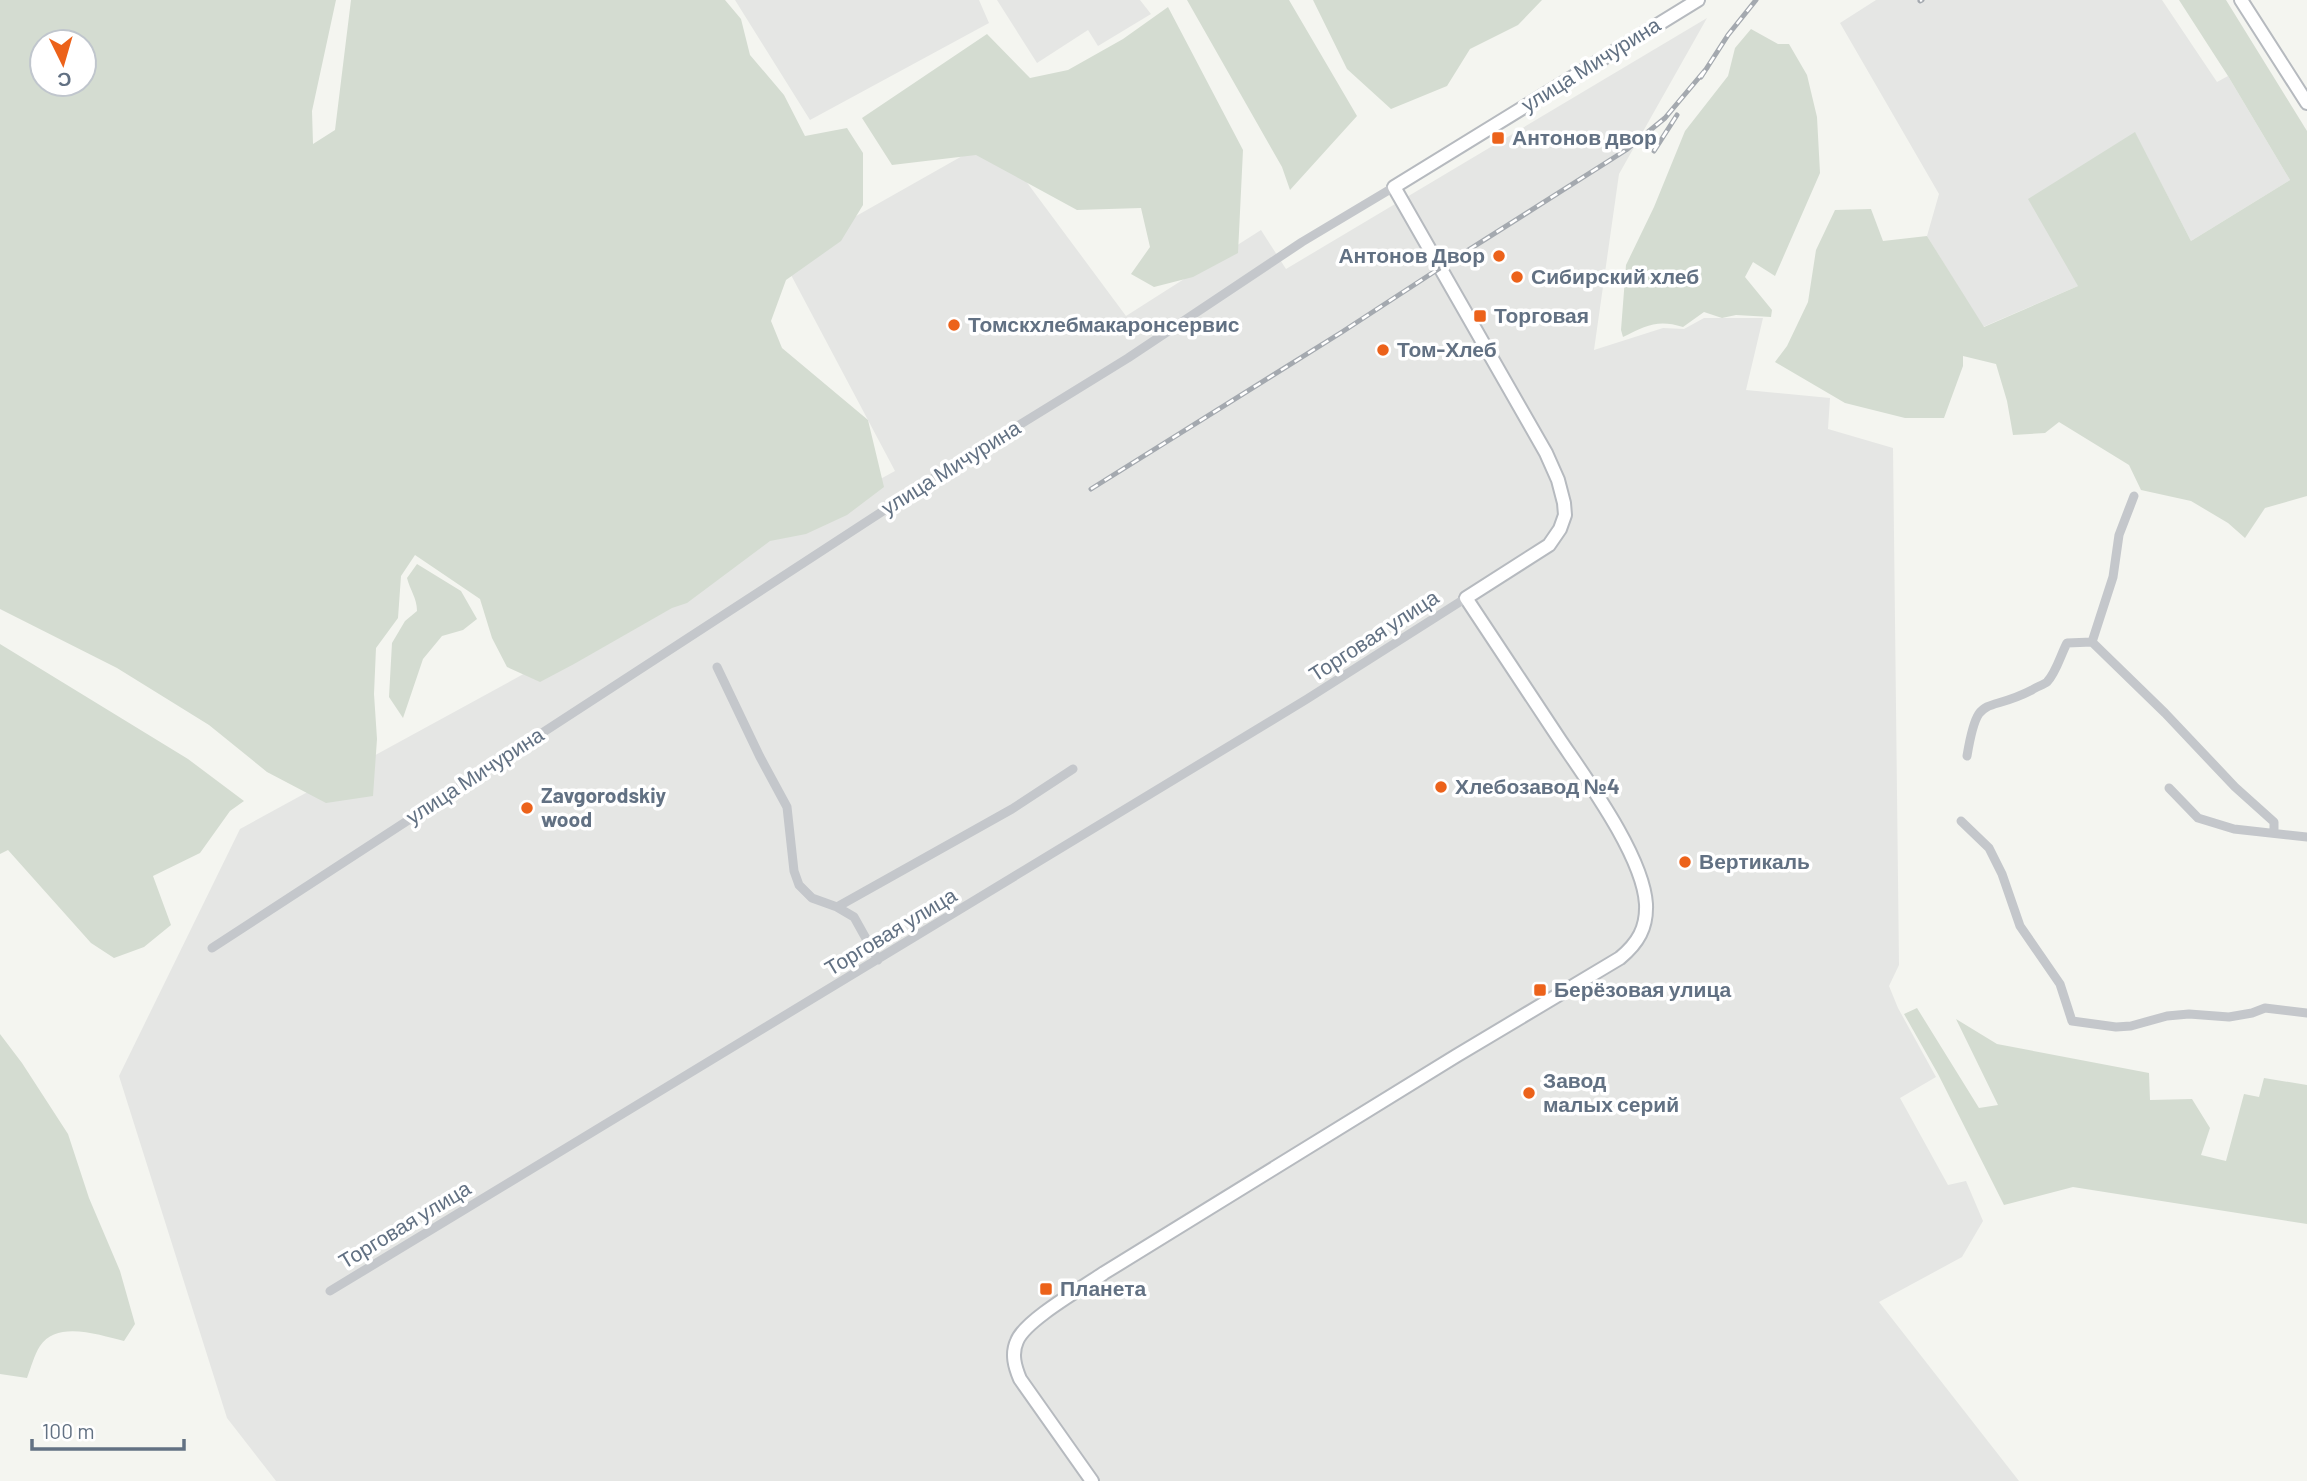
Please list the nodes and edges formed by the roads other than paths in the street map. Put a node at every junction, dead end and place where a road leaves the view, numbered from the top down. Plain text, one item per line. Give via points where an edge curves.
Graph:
1 (1698, 0) edge
2 (2241, 0) edge
3 (2307, 103) edge
4 (1394, 187) junction
5 (2134, 496) dead end
6 (1466, 598) junction
7 (2092, 642) junction
8 (717, 667) dead end
9 (1967, 756) dead end
10 (1073, 769) dead end
11 (2169, 788) dead end
12 (1961, 821) dead end
13 (2274, 833) junction
14 (2307, 837) edge
15 (837, 907) junction
16 (212, 947) dead end
17 (878, 960) junction
18 (2307, 1013) edge
19 (330, 1291) dead end
20 (1092, 1481) edge

1 - 4 street, улица Мичурина
2 - 3 street
4 - 6 street via 1546,453 1564,503 1560,530 1549,545
4 - 16 street, улица Мичурина via 946,470
5 - 7 street via 2119,535 2113,577
6 - 17 street, Торговая улица via 1296,707
6 - 20 street via 1631,854 1646,903 1641,938 1620,958 1104,1273 1030,1325 1017,1341 1015,1365 1020,1379
7 - 9 street via 2067,643 2046,682 1978,712
7 - 13 street via 2274,822
8 - 15 street via 787,807 799,885 812,898
10 - 15 street via 1012,809
11 - 13 street via 2198,818 2234,829
12 - 18 street via 1989,848 2020,926 2060,984 2072,1021 2116,1027 2189,1014 2229,1017 2265,1008
13 - 14 street
15 - 17 street via 854,917
17 - 19 street, Торговая улица

